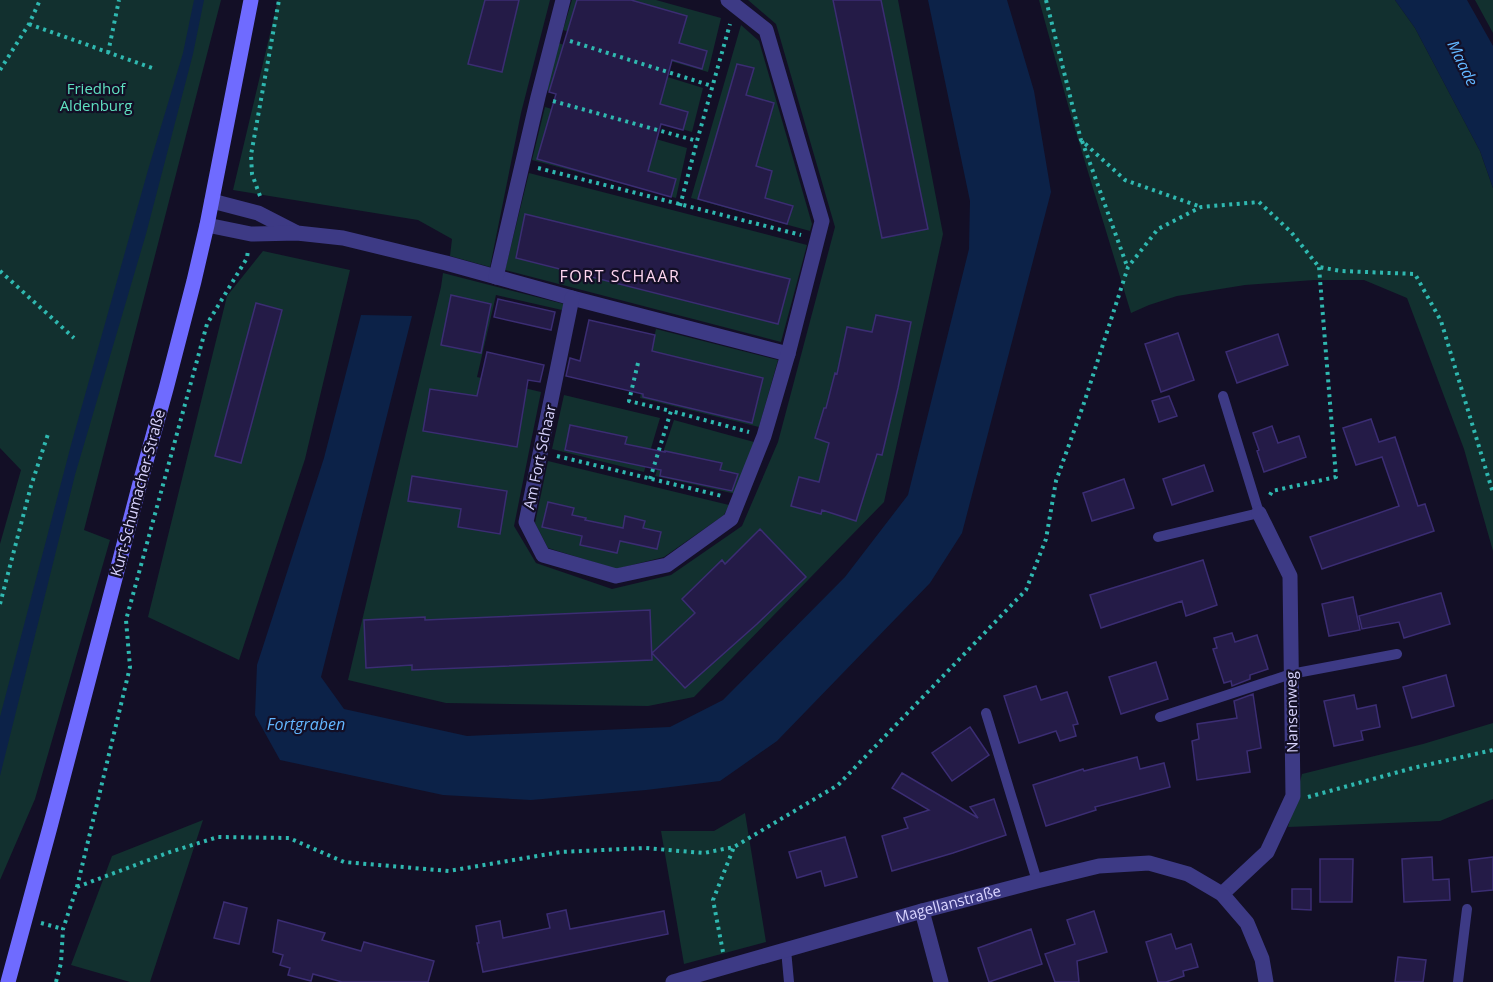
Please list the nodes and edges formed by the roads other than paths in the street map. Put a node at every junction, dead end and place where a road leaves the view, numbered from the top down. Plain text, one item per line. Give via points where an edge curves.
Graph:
1 (251, 0) edge
2 (563, 0) edge
3 (731, 3) edge
4 (212, 201) junction
5 (207, 225) junction
6 (297, 233) junction
7 (496, 277) junction
8 (572, 298) junction
9 (788, 354) junction
10 (1223, 396) dead end
11 (1259, 513) junction
12 (1158, 537) dead end
13 (1397, 654) dead end
14 (1291, 674) junction
15 (986, 713) dead end
16 (1160, 717) dead end
17 (1037, 881) junction
18 (1222, 894) junction
19 (1467, 909) dead end
20 (922, 911) junction
21 (786, 950) junction
22 (8, 982) edge
23 (674, 982) edge
24 (789, 982) edge
25 (941, 982) edge
26 (1266, 982) edge
27 (1458, 982) edge

1 - 4 main road, Kurt-Schumacher-Straße
2 - 7 street
3 - 9 street, Am Fort Schaar via 765,30 822,221
4 - 5 main road, Kurt-Schumacher-Straße
4 - 6 street via 258,213
5 - 6 street via 251,234
5 - 22 main road, Kurt-Schumacher-Straße
6 - 7 street via 343,238
7 - 8 street
8 - 9 street
8 - 9 street, Am Fort Schaar via 526,522 543,555 616,576 667,565 731,519 764,436
10 - 11 lane
11 - 12 lane
11 - 14 street, Nansenweg via 1290,576
13 - 14 lane
14 - 16 lane
14 - 18 street, Nansenweg via 1293,796 1267,852
15 - 17 lane
17 - 18 street, Magellanstraße via 1099,866 1149,863 1188,874
17 - 20 street, Magellanstraße
18 - 26 street, Magellanstraße via 1247,923 1262,959
19 - 27 lane
20 - 21 street, Magellanstraße
20 - 25 street
21 - 23 street, Magellanstraße
21 - 24 lane

